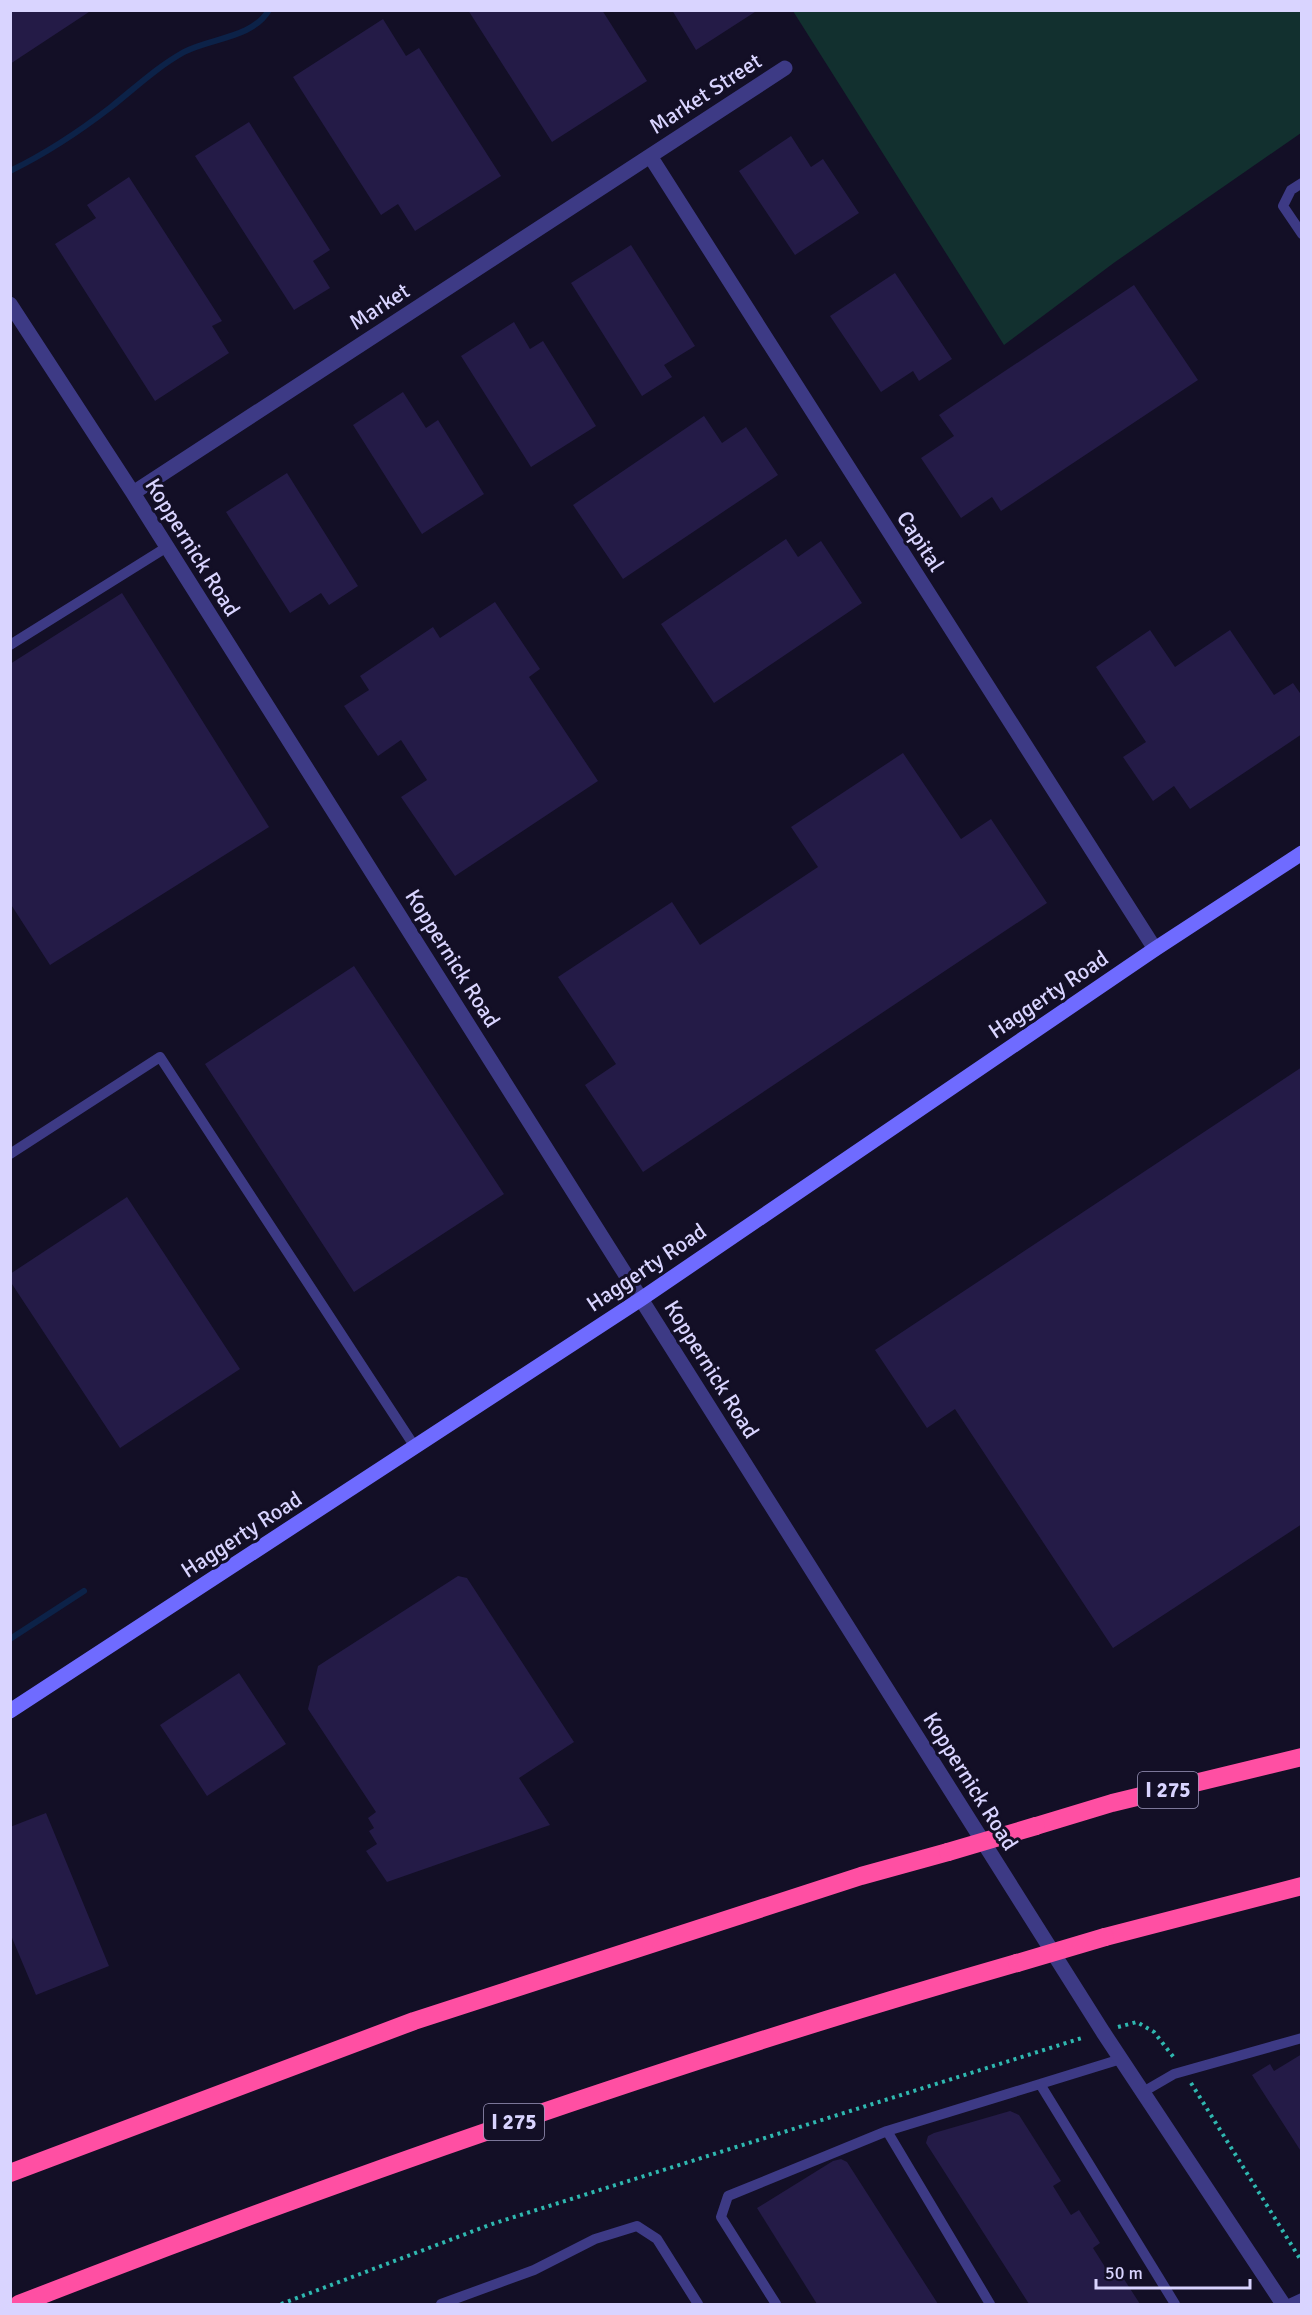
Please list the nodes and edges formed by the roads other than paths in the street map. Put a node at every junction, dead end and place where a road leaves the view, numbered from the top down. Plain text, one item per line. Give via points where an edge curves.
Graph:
1 (785, 68) dead end
2 (650, 156) junction
3 (1302, 183) edge
4 (1302, 234) edge
5 (10, 304) edge
6 (133, 493) junction
7 (167, 547) junction
8 (10, 645) edge
9 (1302, 852) edge
10 (1155, 949) junction
11 (10, 1154) edge
12 (641, 1299) junction
13 (415, 1447) junction
14 (10, 1711) edge
15 (1302, 1757) edge
16 (1302, 1886) edge
17 (1302, 2038) edge
18 (1121, 2059) junction
19 (1040, 2084) junction
20 (1143, 2092) junction
21 (887, 2131) junction
22 (10, 2173) edge
23 (1302, 2298) edge
24 (19, 2304) edge
25 (441, 2304) edge
26 (698, 2304) edge
27 (776, 2304) edge
28 (990, 2304) edge
29 (1175, 2304) edge
30 (1283, 2304) edge
31 (1289, 2304) edge

1 - 2 street, Market Street
2 - 6 street, Market
2 - 10 street, Capital
3 - 4 lane via 1291,190 1283,206
5 - 6 street, Koppernick Road
6 - 7 street, Koppernick Road
7 - 8 lane
7 - 12 street, Koppernick Road
9 - 10 main road, Haggerty Road
10 - 12 main road, Haggerty Road
11 - 13 lane via 160,1057
12 - 13 main road, Haggerty Road
12 - 18 street, Koppernick Road
13 - 14 main road, Haggerty Road
15 - 22 highway, I 275, bridge via 1112,1803 861,1876 414,2021
16 - 24 highway, I 275, bridge via 1105,1937 675,2068 365,2173
17 - 20 lane via 1174,2074
18 - 19 lane
18 - 20 street, Koppernick Road
19 - 21 lane
19 - 29 lane
20 - 30 street, Koppernick Road
21 - 27 lane via 728,2196 721,2217
21 - 28 lane
23 - 31 lane
25 - 26 lane via 534,2270 595,2239 637,2226 657,2239

